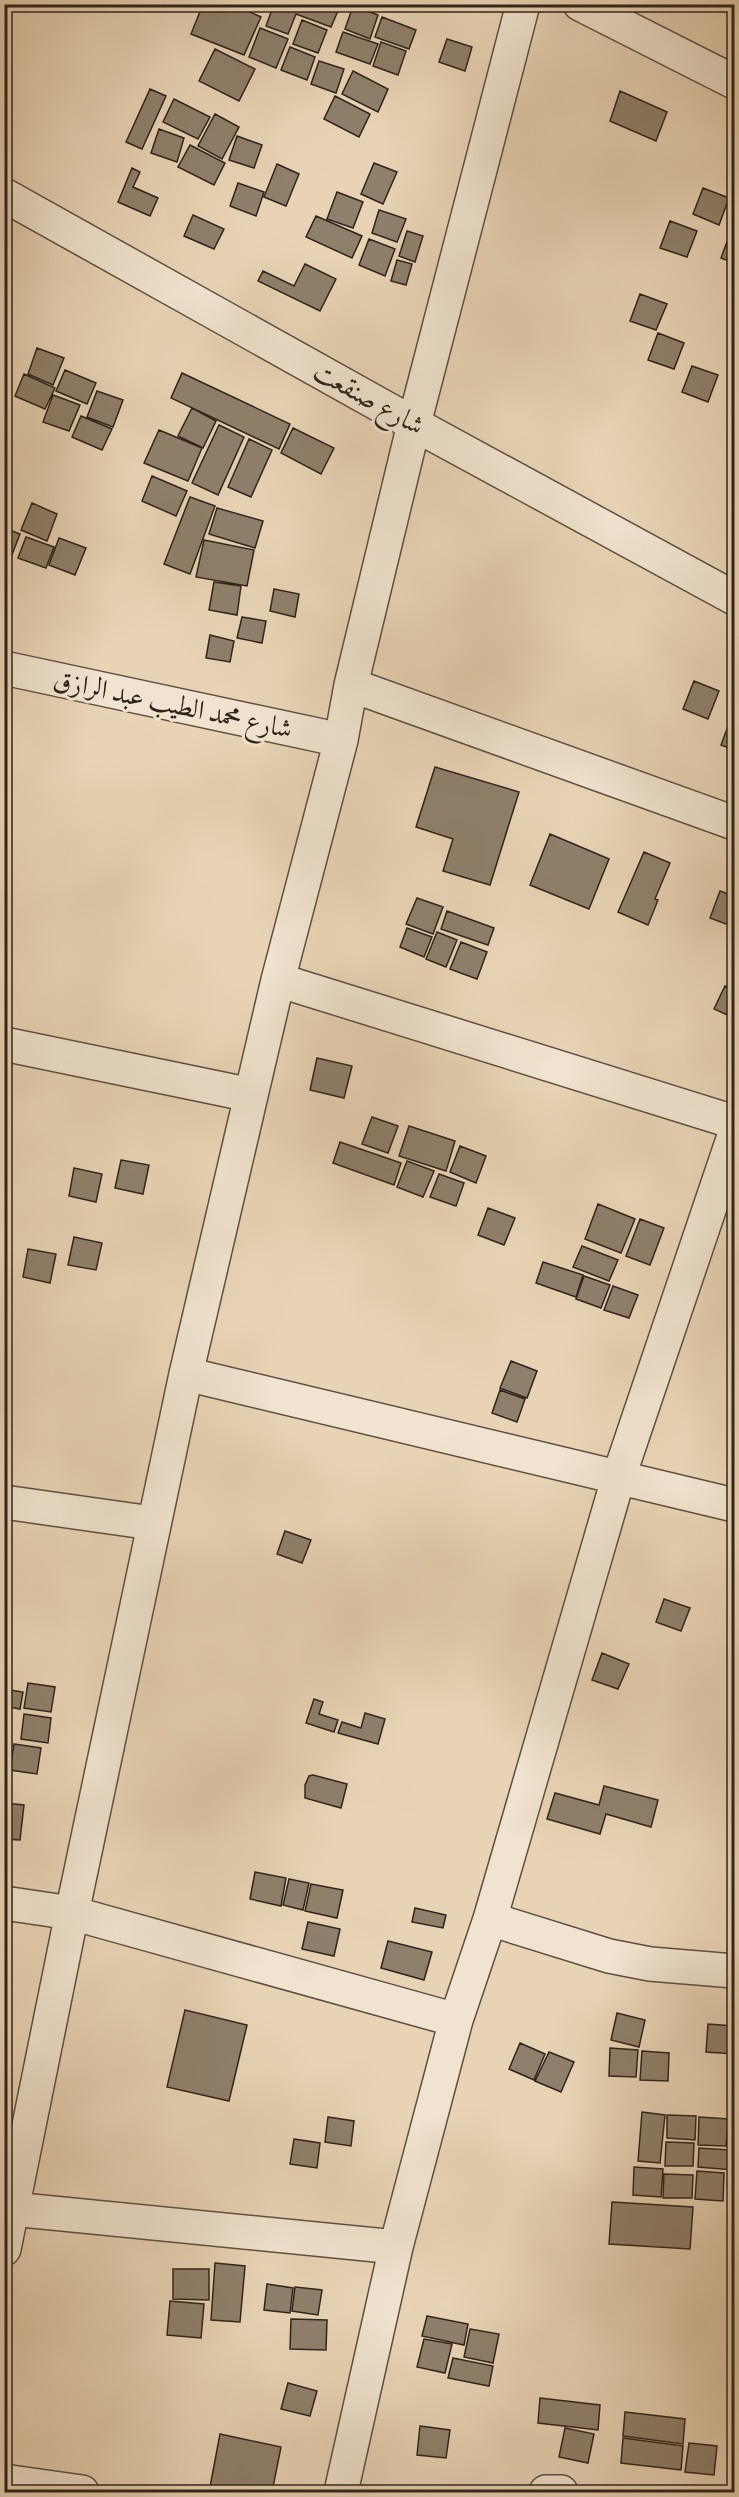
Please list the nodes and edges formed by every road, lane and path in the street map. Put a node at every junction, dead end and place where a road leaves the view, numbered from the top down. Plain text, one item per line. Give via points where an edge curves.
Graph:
1 (523, 4) edge
2 (580, 4) edge
3 (735, 82) edge
4 (4, 195) edge
5 (414, 424) junction
6 (735, 598) edge
7 (4, 668) edge
8 (351, 685) junction
9 (341, 740) junction
10 (735, 823) edge
11 (278, 980) junction
12 (4, 1044) edge
13 (251, 1095) junction
14 (735, 1122) edge
15 (735, 1136) edge
16 (186, 1374) junction
17 (618, 1479) junction
18 (4, 1502) edge
19 (735, 1505) edge
20 (152, 1523) junction
21 (4, 1903) edge
22 (72, 1912) junction
23 (490, 1919) junction
24 (735, 1971) edge
25 (456, 2020) junction
26 (12, 2209) junction
27 (396, 2247) junction
28 (4, 2249) edge
29 (4, 2481) edge
30 (82, 2493) edge
31 (341, 2493) edge
32 (546, 2493) edge
33 (561, 2493) edge

1 - 5 street
2 - 3 street
4 - 5 street, شارع صنقعت
5 - 6 street, شارع صنقعت
5 - 8 street
7 - 9 street, شارع محمد الطيب عبد الرازق
8 - 9 street
8 - 10 street
9 - 11 street
11 - 13 street
11 - 14 street
12 - 13 street
13 - 16 street
15 - 17 street
16 - 17 street
16 - 20 street
17 - 19 street
17 - 23 street
18 - 20 street
20 - 22 street
21 - 22 street
22 - 25 street
22 - 26 street
23 - 24 street via 609,1956 650,1964
23 - 25 street
25 - 27 street
26 - 27 street
26 - 28 street
27 - 31 street
29 - 30 street
32 - 33 street

